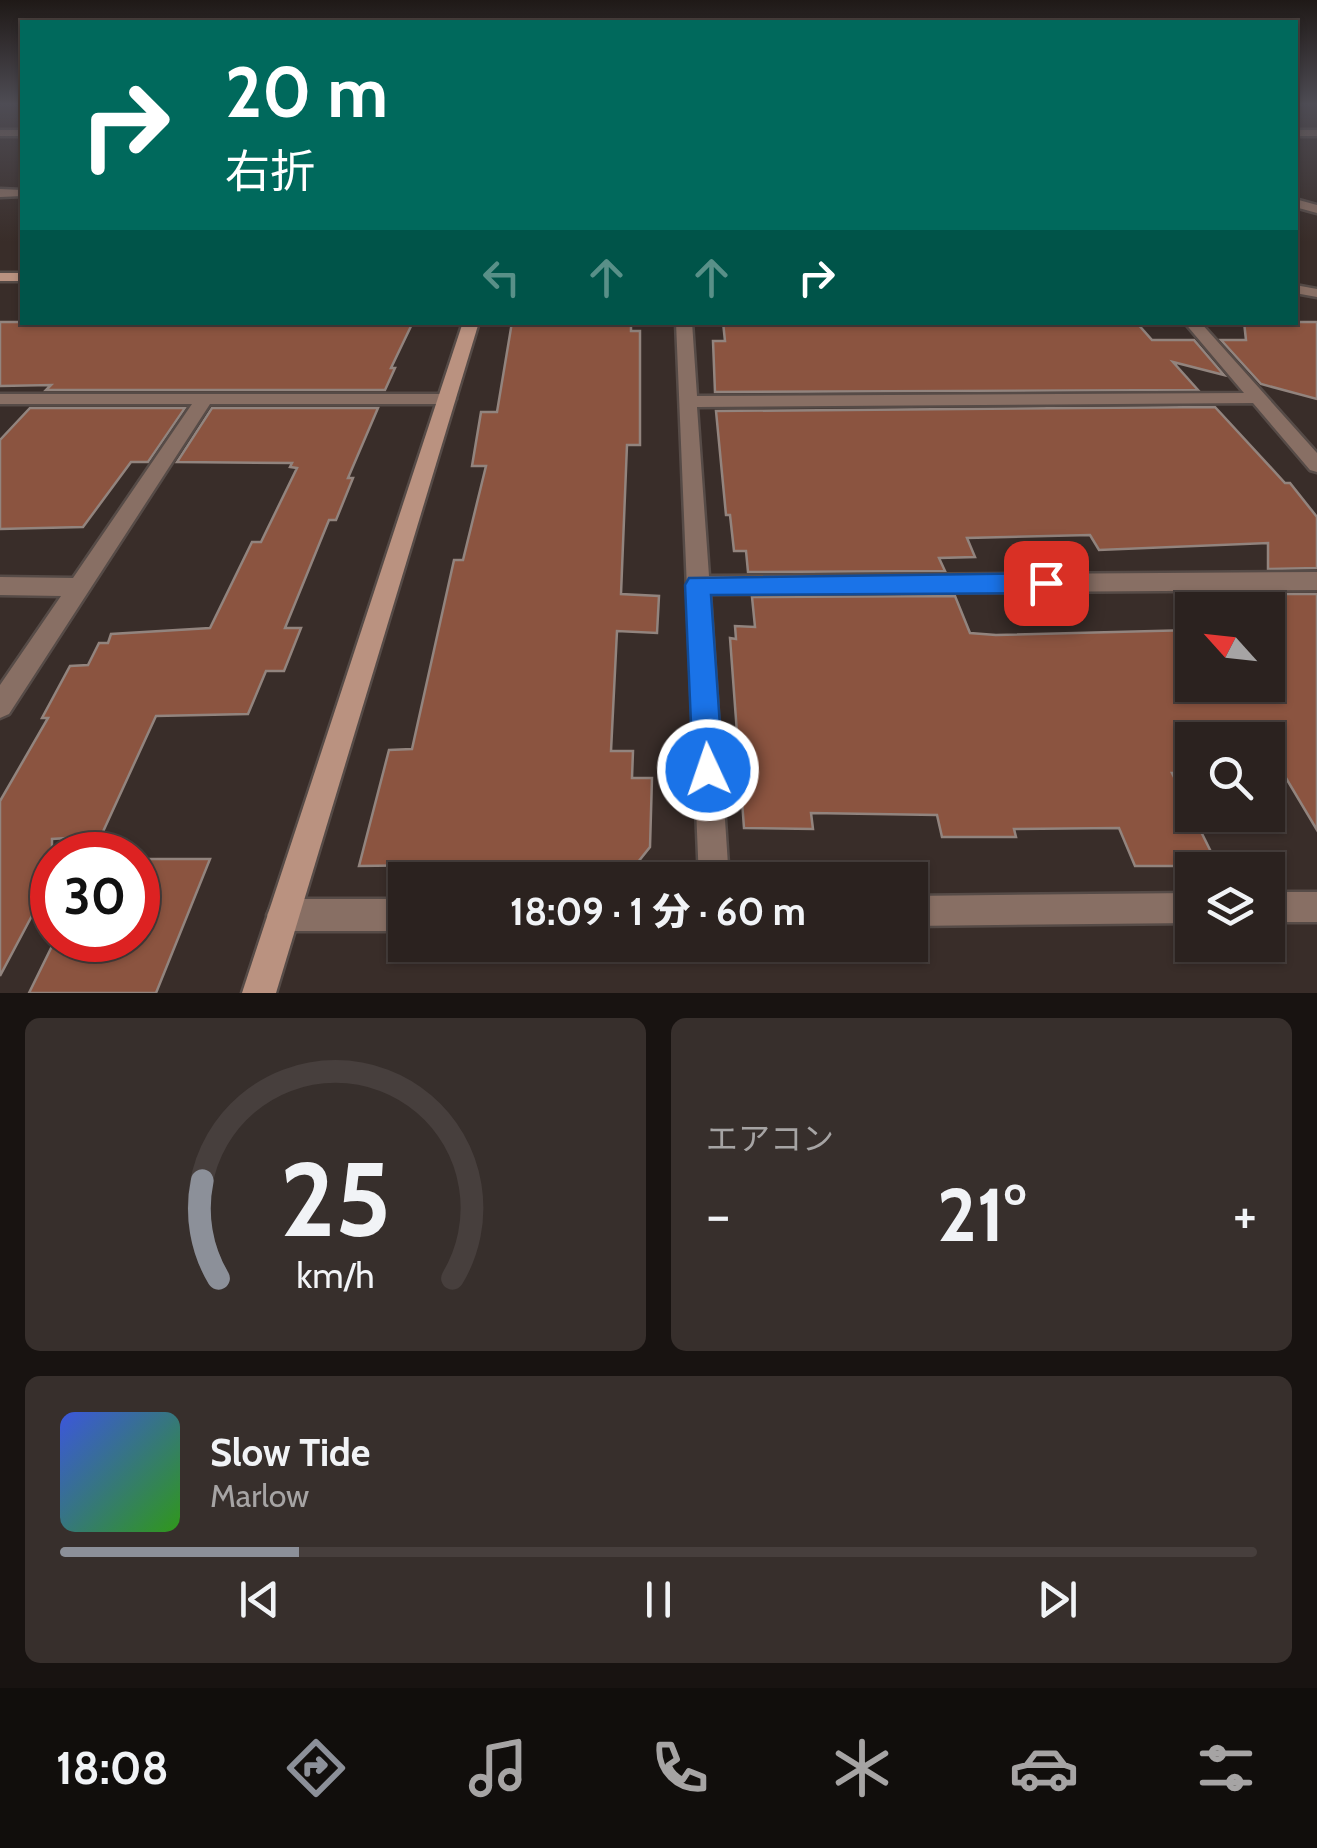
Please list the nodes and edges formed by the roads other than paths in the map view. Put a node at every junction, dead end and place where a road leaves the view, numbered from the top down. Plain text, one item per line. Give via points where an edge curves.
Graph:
1 (470, 325) edge
2 (684, 325) edge
3 (1194, 325) edge
4 (1257, 398) junction
5 (0, 399) edge
6 (204, 399) junction
7 (447, 399) junction
8 (688, 402) junction
9 (1317, 465) edge
10 (1317, 581) edge
11 (698, 585) junction
12 (0, 586) edge
13 (80, 586) junction
14 (0, 706) edge
15 (713, 862) edge
16 (1285, 907) edge
17 (1317, 907) edge
18 (1175, 908) edge
19 (928, 911) edge
20 (388, 915) edge
21 (283, 916) junction
22 (258, 993) edge

1 - 7 street
2 - 8 street
3 - 4 street
4 - 8 street
4 - 9 street
5 - 6 street
6 - 7 street
6 - 13 street
7 - 21 street
8 - 11 street
10 - 11 street
11 - 15 street
12 - 13 street
13 - 14 street
16 - 17 street
18 - 19 street
20 - 21 street
21 - 22 street

